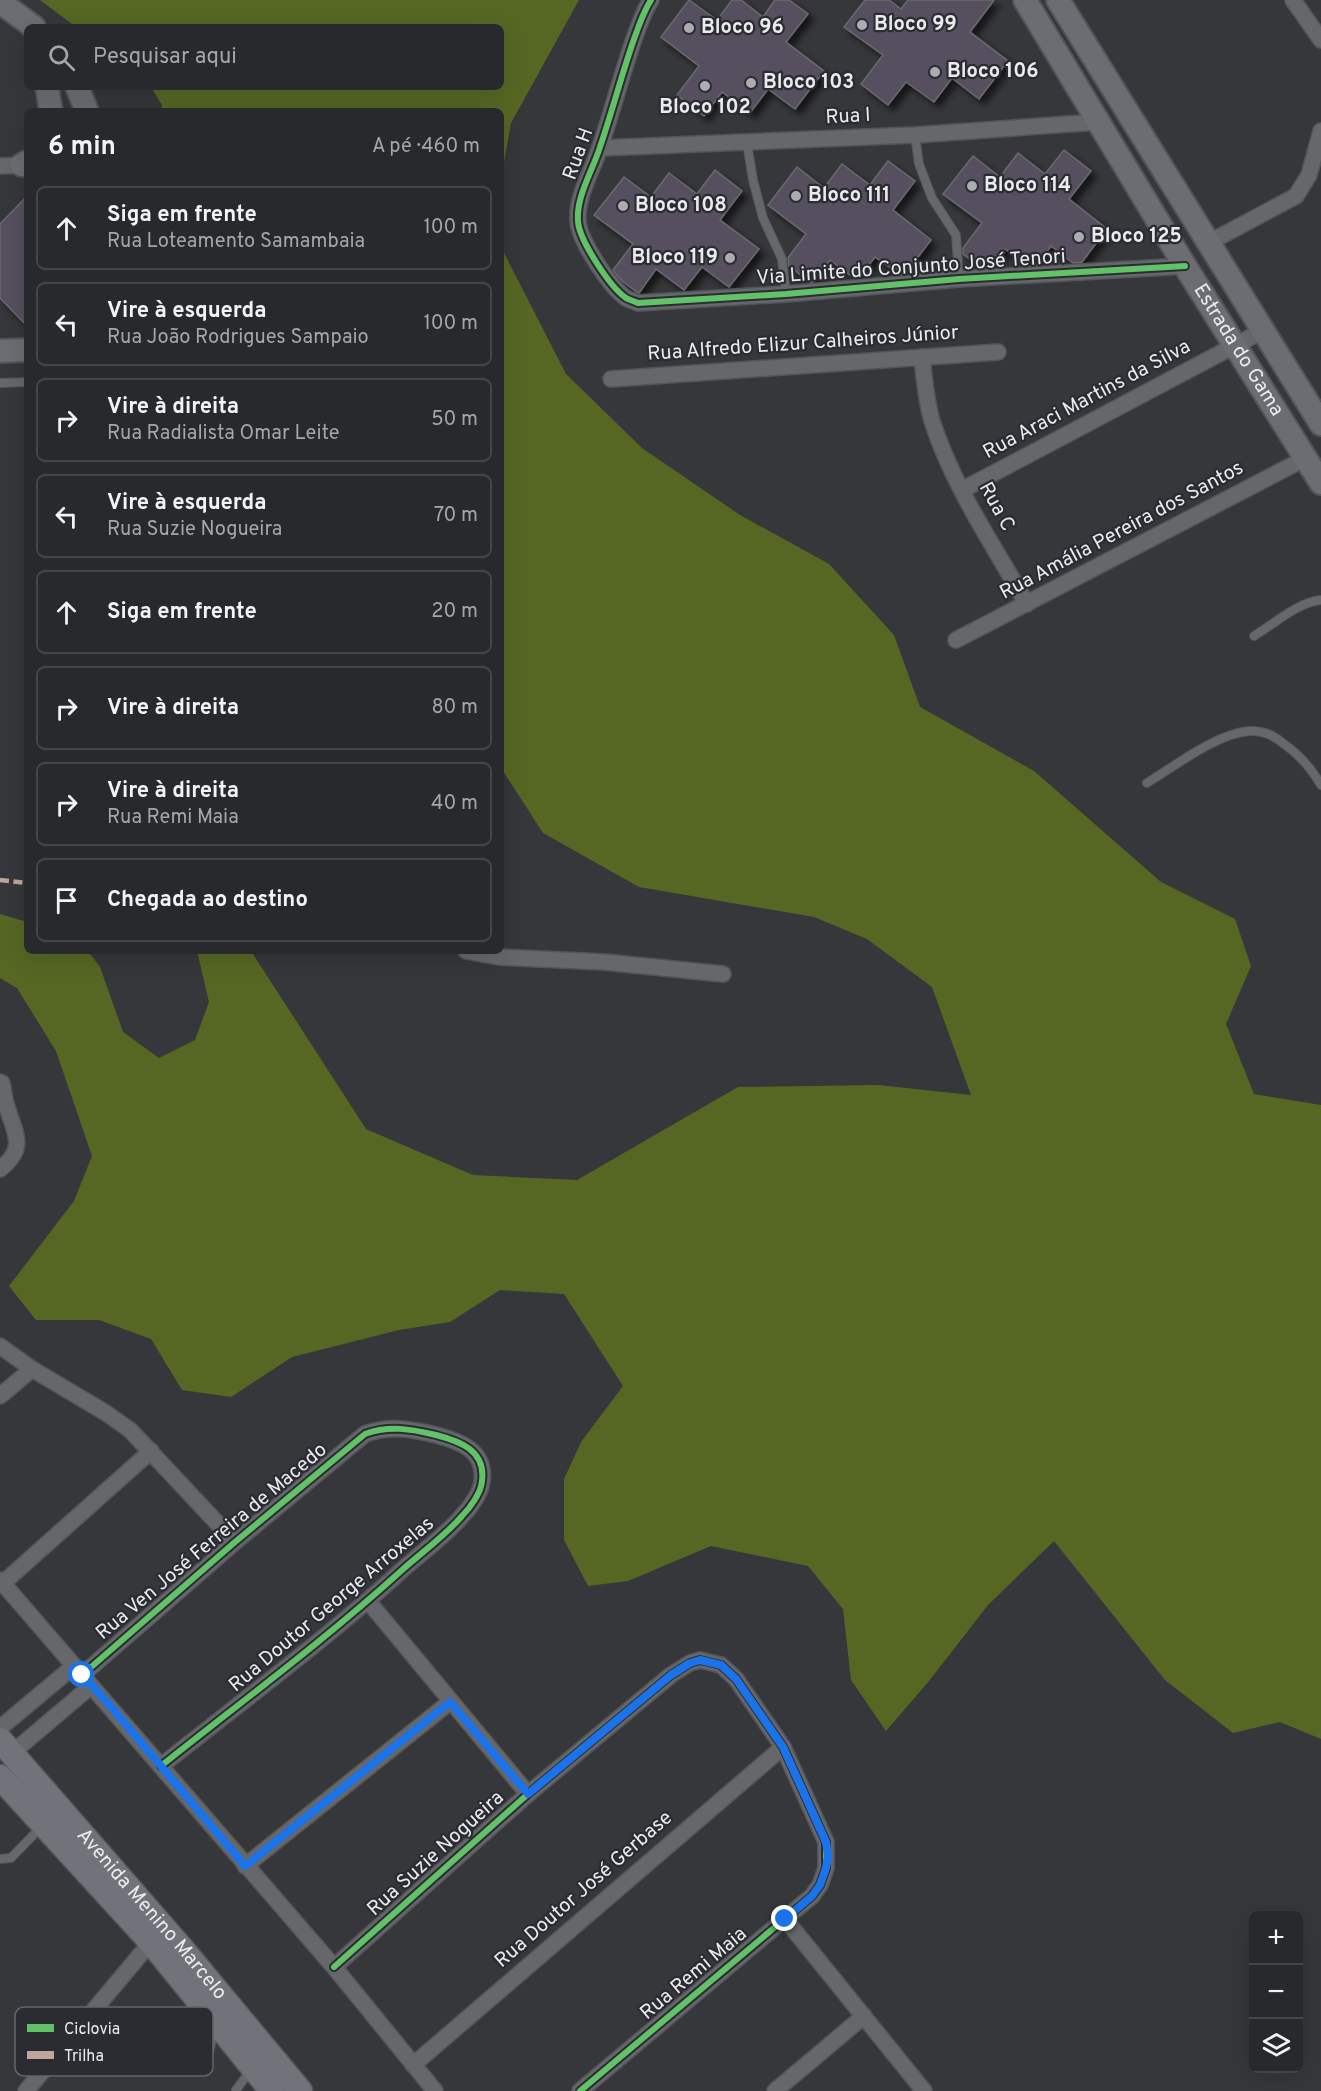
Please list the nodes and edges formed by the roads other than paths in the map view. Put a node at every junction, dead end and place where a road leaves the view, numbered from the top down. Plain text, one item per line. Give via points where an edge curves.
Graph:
1 (651, 0) edge
2 (1026, 0) edge
3 (1058, 0) edge
4 (1293, 0) edge
5 (0, 2) edge
6 (29, 24) edge
7 (1321, 40) edge
8 (48, 90) edge
9 (77, 90) edge
10 (50, 108) edge
11 (86, 108) edge
12 (1098, 122) junction
13 (1321, 131) edge
14 (915, 135) junction
15 (747, 143) junction
16 (600, 148) junction
17 (1210, 242) junction
18 (1185, 266) junction
19 (959, 279) junction
20 (786, 294) junction
21 (638, 303) joint
22 (1264, 330) junction
23 (1236, 345) junction
24 (24, 350) edge
25 (0, 351) edge
26 (998, 352) dead end
27 (922, 357) junction
28 (611, 379) dead end
29 (24, 382) edge
30 (0, 383) edge
31 (1316, 416) edge
32 (1306, 458) junction
33 (1321, 483) edge
34 (962, 490) junction
35 (1321, 600) edge
36 (1027, 604) junction
37 (1254, 636) dead end
38 (956, 640) dead end
39 (1147, 783) dead end
40 (1321, 785) edge
41 (482, 954) edge
42 (723, 974) dead end
43 (0, 1082) edge
44 (0, 1169) edge
45 (0, 1346) edge
46 (32, 1369) junction
47 (0, 1396) edge
48 (365, 1434) joint
49 (151, 1451) junction
50 (235, 1542) junction
51 (1, 1581) edge
52 (368, 1601) junction
53 (82, 1676) junction
54 (450, 1702) junction
55 (0, 1728) edge
56 (783, 1747) junction
57 (13, 1755) edge
58 (160, 1766) junction
59 (3, 1788) edge
60 (528, 1794) junction
61 (43, 1825) junction
62 (826, 1842) joint
63 (0, 1859) edge
64 (245, 1866) junction
65 (785, 1919) junction
66 (151, 1942) junction
67 (334, 1967) junction
68 (96, 2007) edge
69 (203, 2007) edge
70 (212, 2007) edge
71 (213, 2009) edge
72 (864, 2016) junction
73 (213, 2020) edge
74 (413, 2065) junction
75 (39, 2076) edge
76 (248, 2077) edge
77 (26, 2091) edge
78 (272, 2091) edge
79 (300, 2091) edge
80 (435, 2091) edge
81 (579, 2091) edge
82 (775, 2091) edge
83 (924, 2091) edge

1 - 16 street, Rua H via 629,53
2 - 12 street, Estrada do Gama
3 - 17 street
4 - 7 street
5 - 6 street
8 - 10 street
9 - 11 street
12 - 14 street, Rua I
12 - 18 street, Estrada do Gama
13 - 17 street via 1309,175 1296,195
14 - 15 street, Rua I
14 - 19 lane via 932,198 956,235
15 - 16 street, Rua I
15 - 20 lane via 763,218 782,259
16 - 21 street, Rua H via 582,195 578,225 590,252 617,289
17 - 22 street
18 - 19 street, Via Limite do Conjunto José Tenori
18 - 23 street, Estrada do Gama
19 - 20 street, Via Limite do Conjunto José Tenori
20 - 21 street, Via Limite do Conjunto José Tenori
22 - 23 street, Rua Araci Martins da Silva
22 - 31 street
23 - 32 street, Estrada do Gama
23 - 34 street, Rua Araci Martins da Silva
24 - 25 street
26 - 27 street, Rua Alfredo Elizur Calheiros Júnior
27 - 28 street, Rua Alfredo Elizur Calheiros Júnior
27 - 34 street, Rua C via 932,419
29 - 30 lane
32 - 33 street, Estrada do Gama
32 - 36 street, Rua Amália Pereira dos Santos
34 - 36 street, Rua C
35 - 37 lane via 1300,607
36 - 38 street, Rua Amália Pereira dos Santos
39 - 40 lane via 1213,744 1252,731 1271,734 1296,752
41 - 42 street
43 - 44 street via 18,1144 11,1160
45 - 46 street
46 - 47 street
46 - 49 street via 106,1413
48 - 50 street, Rua Ven José Ferreira de Macedo
48 - 52 street, Rua Doutor George Arroxelas via 400,1428 464,1444 475,1454 482,1482 462,1516
49 - 50 street
49 - 51 street
50 - 53 street, Rua Ven José Ferreira de Macedo
51 - 53 street
52 - 54 street
52 - 58 street, Rua Doutor George Arroxelas
53 - 55 street, Rua Ven José Ferreira de Macedo
53 - 57 street, Rua Ven José Ferreira de Macedo
53 - 58 street
54 - 60 street
54 - 64 street
56 - 60 street, Rua Suzie Nogueira via 736,1679 721,1665 700,1660 671,1675
56 - 62 street, Rua Suzie Nogueira
56 - 74 street, Rua Doutor José Gerbase
57 - 59 street, Rua Ven José Ferreira de Macedo
57 - 70 main road, Avenida Menino Marcelo via 182,1949
58 - 64 street
59 - 61 main road, Avenida Menino Marcelo
60 - 67 street, Rua Suzie Nogueira
61 - 63 lane via 11,1858
61 - 66 main road, Avenida Menino Marcelo
62 - 65 street, Rua Remi Maia via 826,1868 820,1885
64 - 67 street
65 - 72 street
65 - 81 street, Rua Remi Maia
66 - 68 street
66 - 69 main road, Avenida Menino Marcelo
67 - 74 street
71 - 76 main road, Avenida Menino Marcelo
72 - 82 street
72 - 83 street
73 - 76 main road, Avenida Menino Marcelo
74 - 80 street
75 - 77 street
76 - 78 main road, Avenida Menino Marcelo
76 - 79 main road, Avenida Menino Marcelo

